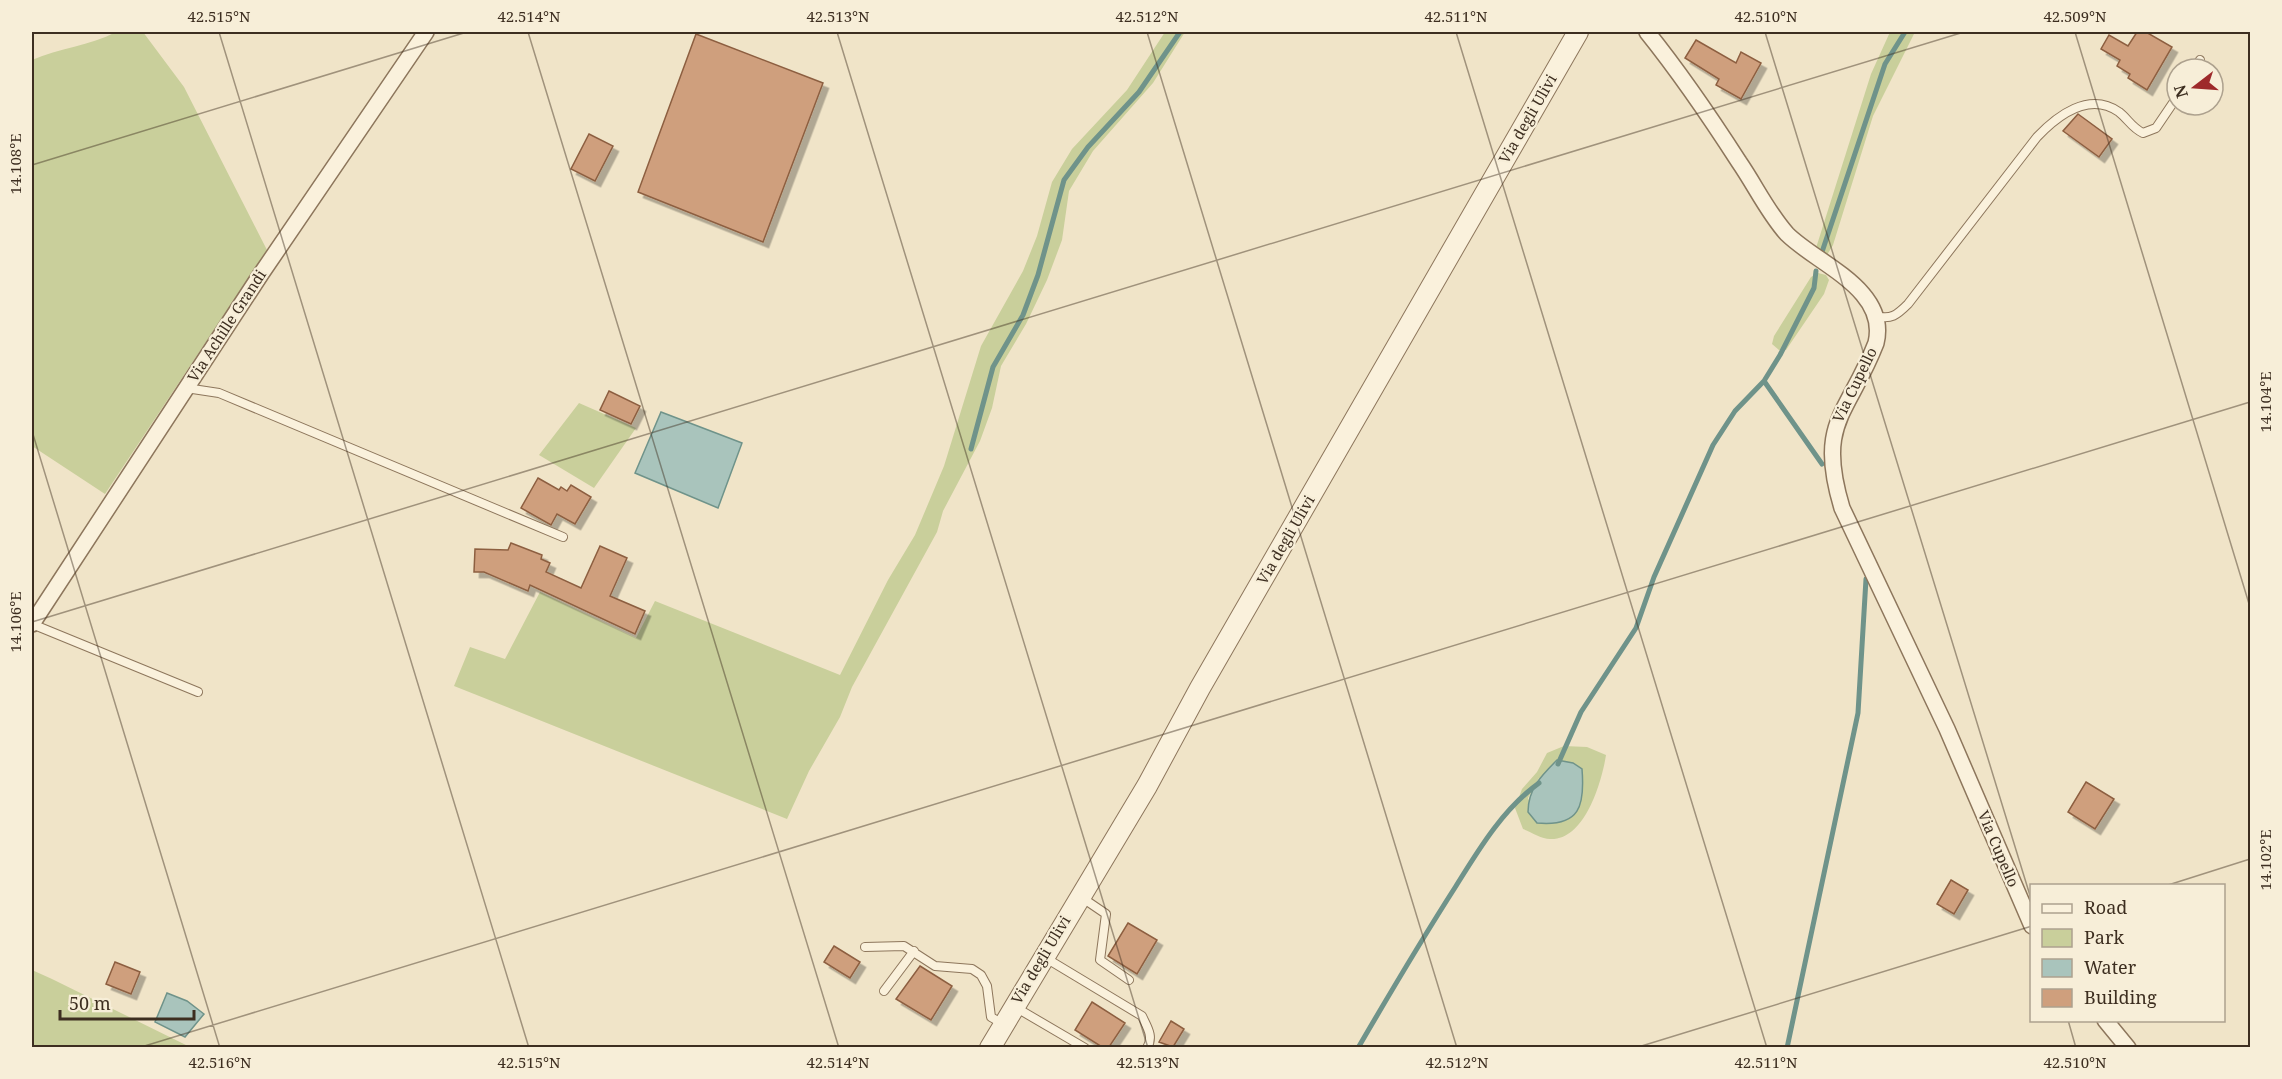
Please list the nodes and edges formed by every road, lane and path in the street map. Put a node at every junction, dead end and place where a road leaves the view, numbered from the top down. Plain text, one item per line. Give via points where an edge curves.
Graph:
1 (426, 32) edge
2 (1578, 32) edge
3 (1647, 32) edge
4 (2165, 115) edge
5 (1876, 316) junction
6 (186, 388) junction
7 (563, 537) dead end
8 (32, 624) edge
9 (198, 692) dead end
10 (1080, 896) junction
11 (2030, 924) edge
12 (865, 947) dead end
13 (914, 951) junction
14 (1044, 956) junction
15 (1129, 980) dead end
16 (884, 991) dead end
17 (1014, 1006) junction
18 (2107, 1022) edge
19 (1003, 1024) junction
20 (990, 1047) edge
21 (1085, 1047) edge
22 (1146, 1047) edge
23 (2128, 1047) edge

1 - 6 street, Via Achille Grandi
2 - 10 street, Via degli Ulivi via 1200,688 1148,786
3 - 5 street via 1714,123 1777,221 1805,250 1852,281
4 - 5 lane via 2156,129 2143,133 2133,129 2119,112 2106,107 2085,104 2060,117 2037,137 1908,304 1887,319
5 - 11 street, Via Cupello via 1880,329 1876,343 1834,428 1833,480 1842,508 1947,729
6 - 7 lane via 219,393
6 - 8 street, Via Achille Grandi
8 - 9 lane
10 - 14 street, Via degli Ulivi
10 - 15 lane via 1106,914 1100,960
12 - 13 lane via 904,946
13 - 16 lane
13 - 19 lane via 935,966 960,966 981,975 987,986 991,1017
14 - 17 street, Via degli Ulivi
14 - 22 lane via 1142,1016 1150,1032
17 - 19 street, Via degli Ulivi
17 - 21 lane
18 - 23 street
19 - 20 street, Via degli Ulivi

